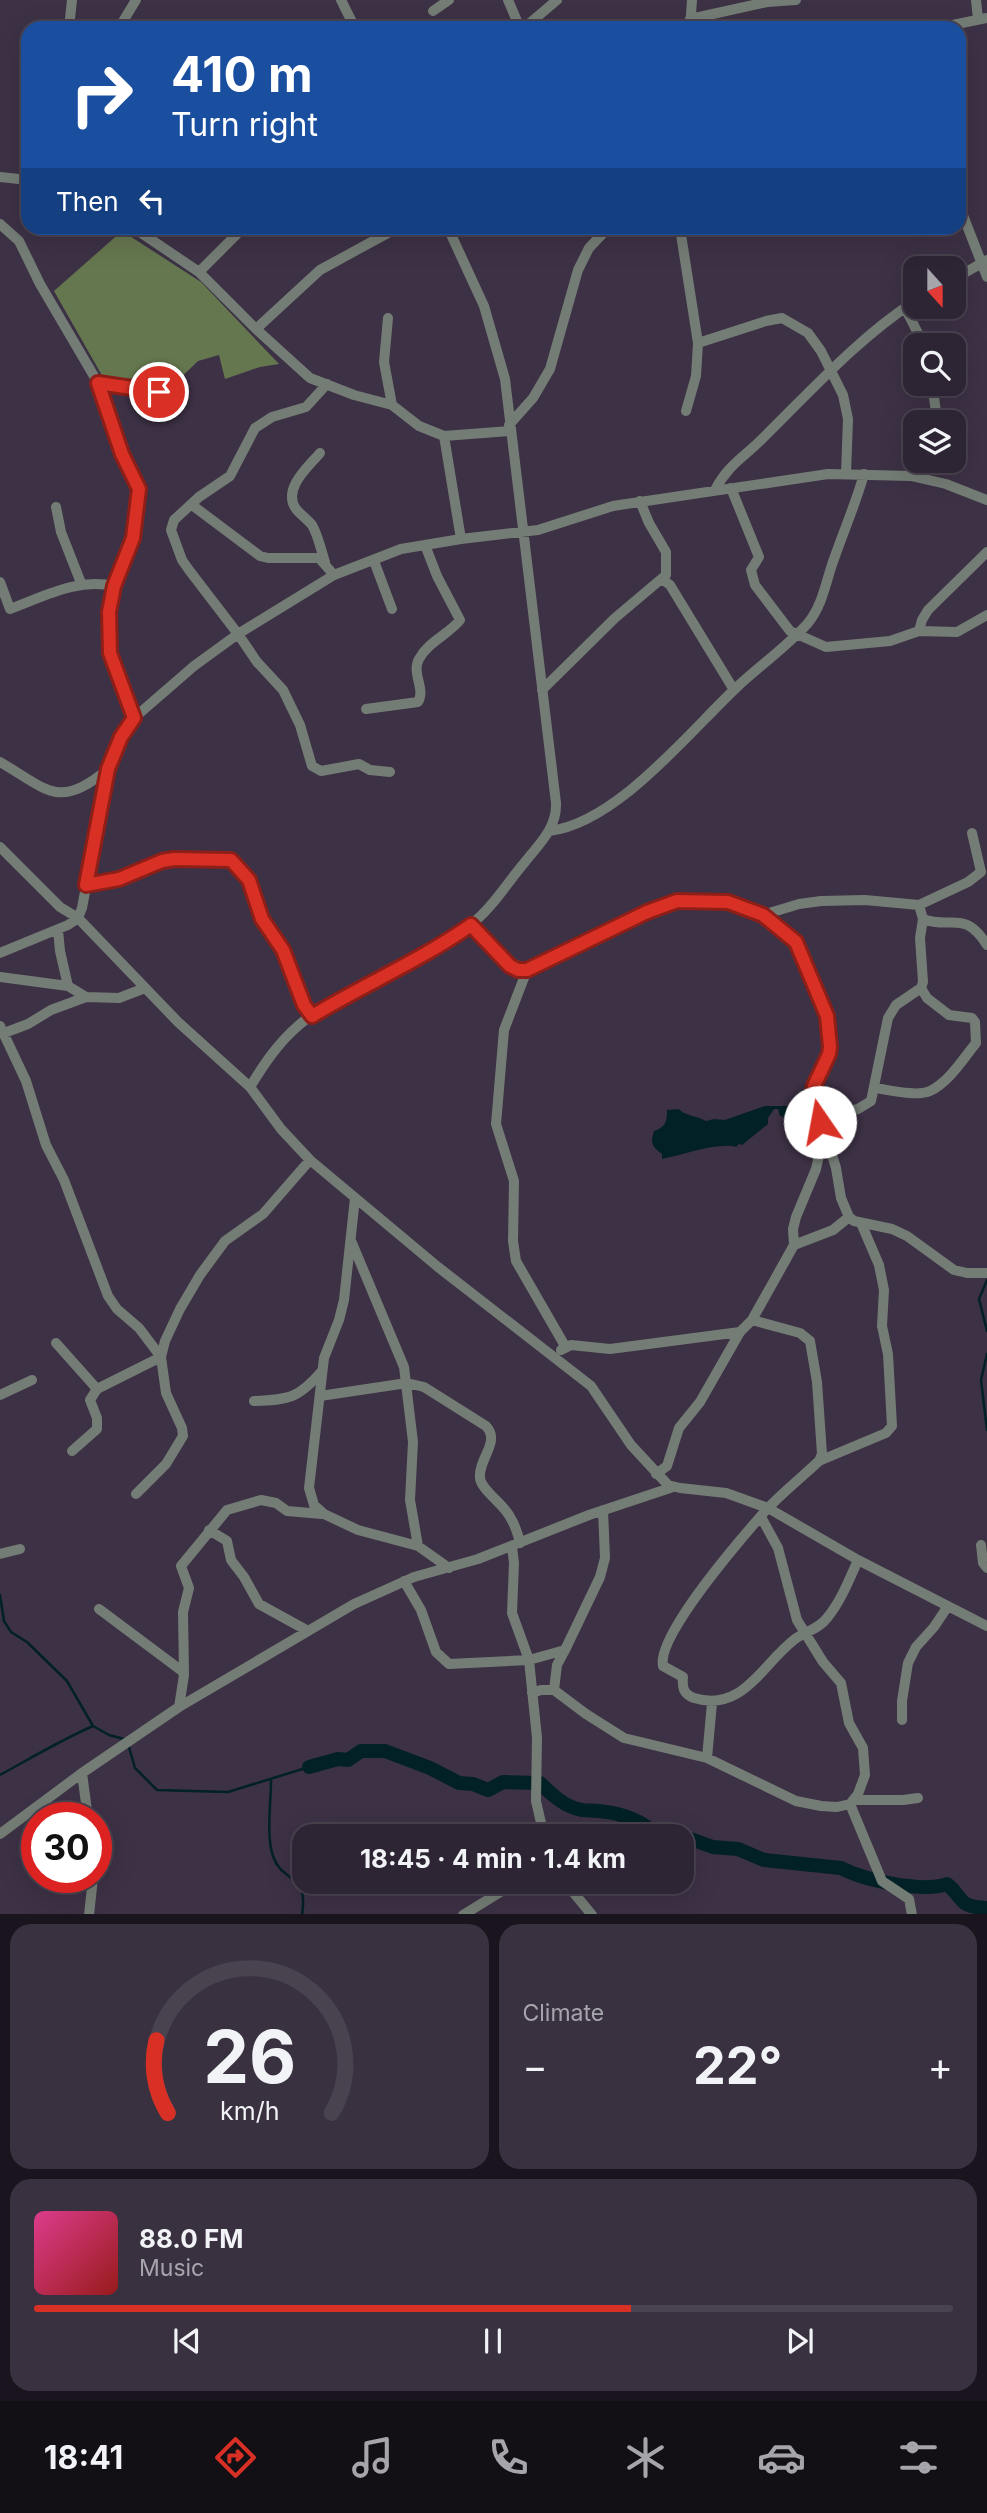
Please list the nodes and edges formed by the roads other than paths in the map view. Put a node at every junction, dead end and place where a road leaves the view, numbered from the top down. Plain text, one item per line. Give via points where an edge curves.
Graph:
1 (72, 0) edge
2 (136, 0) edge
3 (341, 0) edge
4 (449, 0) edge
5 (508, 0) edge
6 (557, 0) edge
7 (692, 0) edge
8 (796, 0) edge
9 (976, 0) edge
10 (433, 11) dead end
11 (983, 18) edge
12 (70, 21) edge
13 (123, 21) edge
14 (352, 21) edge
15 (518, 21) edge
16 (531, 21) edge
17 (690, 21) edge
18 (700, 21) edge
19 (0, 177) edge
20 (21, 179) edge
21 (966, 220) edge
22 (0, 225) edge
23 (144, 235) edge
24 (236, 235) edge
25 (383, 235) edge
26 (451, 235) edge
27 (601, 235) edge
28 (681, 235) edge
29 (985, 262) edge
30 (199, 272) junction
31 (966, 272) edge
32 (987, 277) edge
33 (903, 309) edge
34 (388, 318) dead end
35 (256, 329) junction
36 (698, 343) junction
37 (830, 372) junction
38 (98, 383) junction
39 (327, 384) junction
40 (159, 392) dead end
41 (391, 405) junction
42 (686, 411) dead end
43 (510, 428) junction
44 (444, 436) junction
45 (320, 453) dead end
46 (846, 474) junction
47 (864, 474) junction
48 (731, 488) junction
49 (715, 490) junction
50 (987, 500) edge
51 (640, 501) junction
52 (192, 505) junction
53 (56, 507) dead end
54 (523, 533) junction
55 (461, 539) junction
56 (425, 545) junction
57 (987, 552) edge
58 (374, 561) junction
59 (326, 564) junction
60 (334, 575) junction
61 (662, 579) junction
62 (0, 582) edge
63 (81, 583) junction
64 (114, 586) junction
65 (392, 609) dead end
66 (987, 615) edge
67 (919, 631) junction
68 (238, 634) junction
69 (796, 634) junction
70 (542, 690) junction
71 (734, 690) junction
72 (366, 709) dead end
73 (134, 718) junction
74 (0, 762) edge
75 (108, 769) junction
76 (390, 772) dead end
77 (549, 831) junction
78 (972, 833) dead end
79 (0, 847) edge
80 (984, 872) edge
81 (86, 885) junction
82 (919, 905) junction
83 (763, 915) junction
84 (78, 918) junction
85 (923, 919) junction
86 (471, 925) junction
87 (58, 930) junction
88 (987, 946) edge
89 (0, 953) edge
90 (527, 970) junction
91 (0, 977) edge
92 (68, 986) junction
93 (145, 988) junction
94 (921, 988) junction
95 (86, 997) junction
96 (312, 1016) junction
97 (2, 1029) edge
98 (250, 1087) junction
99 (875, 1088) junction
100 (815, 1118) junction
101 (310, 1160) junction
102 (355, 1198) junction
103 (849, 1217) junction
104 (861, 1223) junction
105 (351, 1242) junction
106 (794, 1245) junction
107 (987, 1273) edge
108 (752, 1320) junction
109 (740, 1332) junction
110 (56, 1343) dead end
111 (565, 1346) junction
112 (554, 1356) junction
113 (161, 1357) junction
114 (322, 1370) junction
115 (32, 1380) dead end
116 (407, 1383) junction
117 (97, 1389) junction
118 (0, 1395) edge
119 (320, 1396) junction
120 (254, 1401) dead end
121 (72, 1451) dead end
122 (819, 1461) junction
123 (656, 1474) junction
124 (673, 1487) junction
125 (136, 1494) dead end
126 (603, 1510) junction
127 (765, 1513) junction
128 (324, 1514) junction
129 (209, 1530) junction
130 (516, 1545) junction
131 (981, 1545) dead end
132 (418, 1546) junction
133 (20, 1549) dead end
134 (0, 1554) edge
135 (858, 1560) junction
136 (449, 1568) junction
137 (987, 1568) edge
138 (404, 1581) junction
139 (948, 1606) junction
140 (99, 1609) dead end
141 (987, 1626) edge
142 (308, 1631) junction
143 (805, 1633) junction
144 (565, 1650) junction
145 (529, 1660) junction
146 (184, 1675) junction
147 (554, 1690) junction
148 (533, 1693) junction
149 (712, 1703) junction
150 (179, 1706) junction
151 (902, 1720) dead end
152 (707, 1758) junction
153 (82, 1773) junction
154 (918, 1798) dead end
155 (86, 1802) edge
156 (852, 1802) junction
157 (541, 1824) edge
158 (0, 1834) edge
159 (91, 1893) edge
160 (497, 1894) edge
161 (575, 1894) edge
162 (89, 1914) edge
163 (463, 1914) edge
164 (592, 1914) edge
165 (912, 1914) edge

1 - 12 street
2 - 13 street
3 - 14 street
4 - 10 street
5 - 15 street
6 - 16 street
7 - 17 street
8 - 18 street via 767,2
9 - 11 street
19 - 20 street
21 - 29 street
22 - 38 street via 19,242
23 - 30 street
24 - 30 street
25 - 35 street via 320,270
26 - 43 street via 491,325 505,379
27 - 43 street via 578,270 550,369
28 - 36 street
29 - 31 street
29 - 32 street
30 - 35 street
33 - 37 street
34 - 41 street via 384,362
35 - 39 street via 310,378
36 - 37 street via 782,318 808,333
36 - 42 street via 696,376
37 - 46 street via 843,395 848,419
37 - 49 street via 728,468
38 - 40 street
38 - 64 street via 139,489 133,538
39 - 41 street
39 - 52 street via 306,407 272,417 255,428 230,476
41 - 44 street via 419,426
43 - 44 street
43 - 54 street
44 - 55 street
45 - 59 street via 301,475 291,498 313,527
46 - 47 street
46 - 48 street
47 - 50 street via 930,480
47 - 69 street via 820,602
48 - 49 street
48 - 69 street via 759,557 751,570 755,585 772,611
49 - 51 street
51 - 54 street
51 - 61 street via 666,552
52 - 59 street via 260,556 319,558
52 - 68 street via 171,527 177,548
53 - 63 street
54 - 55 street
54 - 70 street
55 - 56 street
56 - 58 street
56 - 72 street via 460,620 418,659 418,702
57 - 67 street via 928,610
58 - 60 street
58 - 65 street
59 - 60 street
60 - 68 street
61 - 70 street
61 - 71 street
62 - 63 street via 10,609
63 - 64 street
64 - 73 street via 110,653
66 - 67 street via 957,632
67 - 69 street via 890,641 826,647
68 - 73 street
68 - 76 street via 283,690 312,766 327,771 354,764
69 - 71 street
70 - 77 street via 556,803
71 - 77 street via 617,800 572,826
73 - 75 street
74 - 75 street via 52,793 63,794 85,787
75 - 81 street
77 - 86 street
78 - 80 street
79 - 84 street via 60,907
80 - 82 street
81 - 84 street
81 - 96 street via 119,879 162,861 231,860 249,880 262,919 283,950
82 - 83 street via 821,901
82 - 85 street
83 - 90 street via 728,902 677,901
83 - 100 street via 796,942 827,1016 830,1047 814,1086
84 - 87 street
84 - 93 street
85 - 88 street via 968,924
85 - 94 street
86 - 90 street via 510,966
86 - 96 street
87 - 89 street
87 - 92 street
90 - 111 street via 504,1030 496,1124 514,1181 516,1261
91 - 92 street
92 - 95 street
93 - 95 street via 119,998
93 - 98 street
94 - 99 street via 888,1018
94 - 99 street via 949,1015 972,1018 976,1043 952,1073 929,1091
95 - 97 street via 28,1024
96 - 98 street via 276,1047
97 - 113 street via 108,1296
98 - 101 street
99 - 100 street via 866,1105
100 - 103 street via 824,1128
100 - 106 street via 820,1151 796,1217
101 - 102 street
101 - 113 street via 263,1214 225,1241 180,1309
102 - 105 street
102 - 112 street
103 - 104 street
103 - 106 street via 833,1230
104 - 107 street via 906,1236 954,1270
104 - 122 street via 884,1290 882,1326 892,1426 886,1433
105 - 114 street via 344,1300
105 - 116 street
106 - 108 street
108 - 109 street
108 - 122 street via 800,1333 810,1341 822,1446
109 - 111 street via 610,1349
109 - 123 street via 700,1402 679,1428 667,1466
110 - 117 street
111 - 112 street
112 - 123 street via 591,1386
113 - 117 street
113 - 125 street via 166,1394 183,1436 166,1464
114 - 119 street
114 - 120 street via 296,1396
115 - 118 street
116 - 119 street
116 - 130 street via 424,1387 491,1431 480,1479 510,1516
116 - 132 street via 413,1443 410,1500
117 - 121 street via 90,1400 97,1429
119 - 128 street via 309,1488 314,1505
122 - 127 street
123 - 124 street
124 - 126 street
124 - 127 street via 726,1493
126 - 130 street
126 - 144 street via 605,1558 600,1577
127 - 135 street
127 - 143 street via 791,1605
127 - 149 street via 681,1617 662,1660 665,1669 682,1677 689,1696
128 - 129 street via 287,1511 261,1500 227,1510
128 - 132 street via 359,1530
129 - 142 street via 228,1541 231,1560 259,1604
129 - 146 street via 181,1566 189,1588 183,1612
130 - 136 street
130 - 145 street via 512,1613
131 - 137 street
132 - 136 street
133 - 134 street
135 - 139 street
135 - 143 street via 827,1619
136 - 138 street
138 - 142 street
138 - 145 street via 443,1660 454,1665
139 - 141 street
139 - 151 street via 911,1655
140 - 146 street
142 - 150 street
143 - 149 street via 737,1696
143 - 156 street via 841,1684 849,1723 863,1748 865,1775
144 - 145 street
144 - 147 street
145 - 148 street
146 - 150 street
147 - 148 street
147 - 152 street via 624,1738
148 - 157 street via 536,1801
149 - 152 street
150 - 153 street
152 - 156 street via 796,1801 837,1807
153 - 155 street
153 - 158 street
154 - 156 street
156 - 165 street via 882,1881 909,1899
159 - 162 street
160 - 163 street
161 - 164 street

